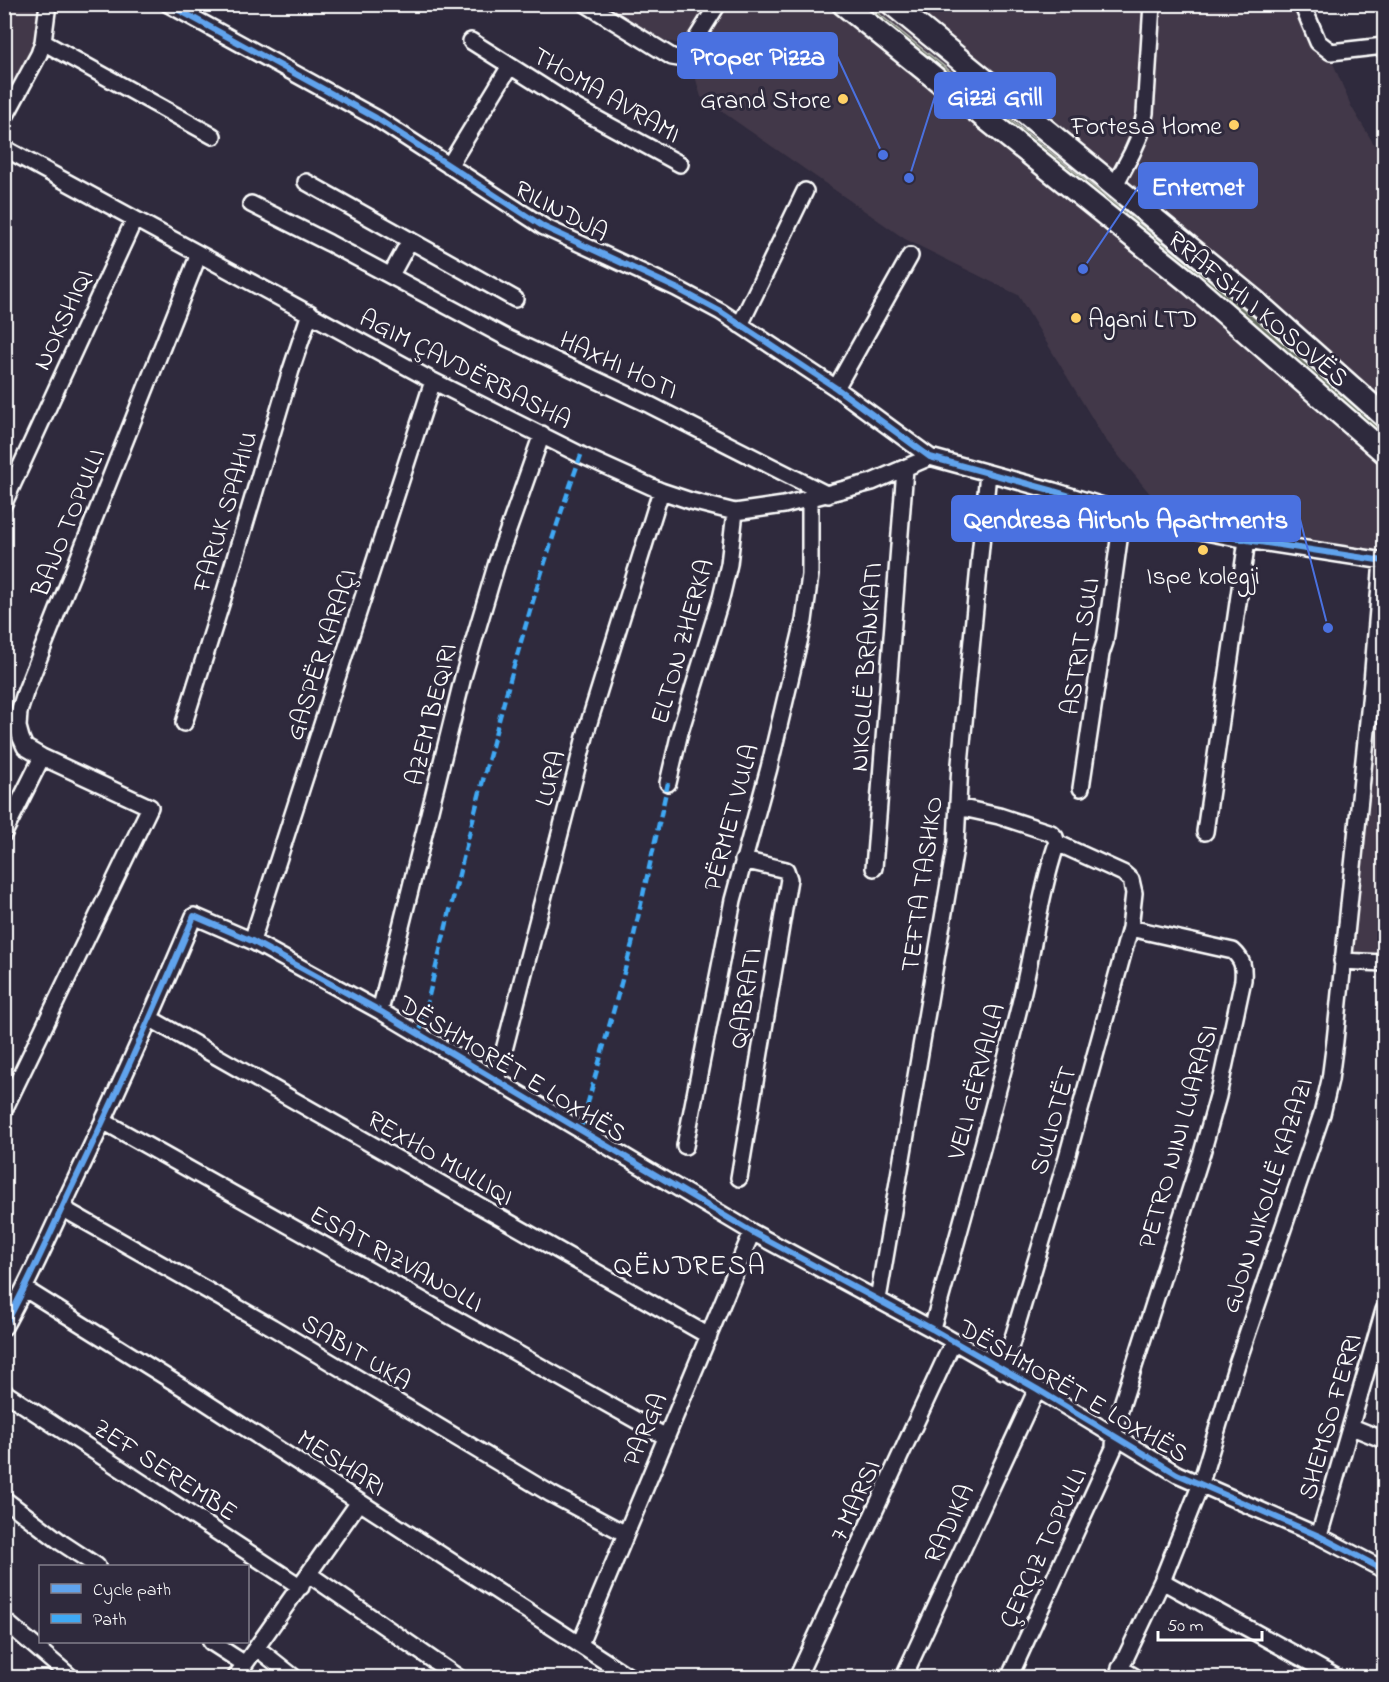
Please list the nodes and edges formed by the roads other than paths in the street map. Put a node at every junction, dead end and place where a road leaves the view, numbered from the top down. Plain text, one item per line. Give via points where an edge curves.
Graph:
1 (48, 4) edge
2 (168, 4) edge
3 (586, 4) edge
4 (718, 4) edge
5 (843, 4) edge
6 (892, 4) edge
7 (1152, 4) edge
8 (1302, 4) edge
9 (471, 41) dead end
10 (43, 42) junction
11 (1384, 46) edge
12 (510, 66) junction
13 (4, 119) edge
14 (213, 136) dead end
15 (4, 148) edge
16 (680, 164) dead end
17 (449, 166) junction
18 (306, 182) dead end
19 (1115, 185) junction
20 (805, 191) dead end
21 (251, 204) dead end
22 (134, 220) junction
23 (410, 240) junction
24 (199, 255) junction
25 (910, 256) dead end
26 (391, 275) junction
27 (515, 299) dead end
28 (310, 313) junction
29 (741, 325) junction
30 (433, 381) junction
31 (836, 388) junction
32 (1384, 416) edge
33 (542, 434) junction
34 (1384, 452) edge
35 (930, 457) junction
36 (905, 470) junction
37 (988, 473) junction
38 (661, 491) junction
39 (828, 495) junction
40 (810, 499) junction
41 (4, 503) edge
42 (735, 512) junction
43 (1124, 512) junction
44 (1247, 540) junction
45 (1383, 561) edge
46 (184, 723) dead end
47 (42, 757) junction
48 (668, 783) dead end
49 (1081, 788) dead end
50 (958, 807) junction
51 (1205, 832) dead end
52 (4, 833) edge
53 (1057, 843) junction
54 (743, 860) junction
55 (874, 868) dead end
56 (1130, 928) junction
57 (252, 941) junction
58 (1342, 961) junction
59 (1384, 963) edge
60 (380, 1011) junction
61 (150, 1019) junction
62 (496, 1081) junction
63 (4, 1110) edge
64 (104, 1121) junction
65 (685, 1146) dead end
66 (739, 1178) dead end
67 (62, 1208) junction
68 (752, 1232) junction
69 (25, 1289) junction
70 (878, 1299) junction
71 (1384, 1310) edge
72 (4, 1327) edge
73 (932, 1329) junction
74 (709, 1336) junction
75 (953, 1342) junction
76 (1003, 1371) junction
77 (1037, 1389) junction
78 (4, 1392) edge
79 (1352, 1427) junction
80 (1114, 1436) junction
81 (666, 1437) junction
82 (1384, 1440) edge
83 (1200, 1486) junction
84 (4, 1499) edge
85 (359, 1502) junction
86 (626, 1534) junction
87 (1319, 1536) junction
88 (95, 1565) edge
89 (1384, 1570) edge
90 (305, 1581) junction
91 (1162, 1581) junction
92 (4, 1620) edge
93 (214, 1643) edge
94 (580, 1644) junction
95 (257, 1648) junction
96 (245, 1664) junction
97 (1118, 1673) edge
98 (72, 1677) edge
99 (235, 1677) edge
100 (295, 1677) edge
101 (459, 1677) edge
102 (631, 1677) edge
103 (797, 1677) edge
104 (903, 1677) edge
105 (1009, 1677) edge
106 (1137, 1677) edge
107 (1338, 1677) edge

1 - 10 street
2 - 17 street, RILINDJA via 376,118
3 - 4 street via 678,58 686,55
5 - 34 highway, RRAFSHI I KOSOVËS via 1189,282
6 - 19 highway, RRAFSHI I KOSOVËS
7 - 19 street via 1145,113 1140,135
8 - 11 street via 1318,42 1331,52
9 - 12 street, THOMA AVRAMI
10 - 13 street
10 - 14 street
12 - 16 street, THOMA AVRAMI via 575,107
12 - 17 street, THOMA AVRAMI
15 - 22 street, AGIM ÇAVDËRBASHA
17 - 29 street, RILINDJA via 544,227 676,288
18 - 23 street
19 - 32 highway, RRAFSHI I KOSOVËS via 1255,301
20 - 29 street
21 - 26 street, HAXHI HOTI
22 - 24 street, AGIM ÇAVDËRBASHA
22 - 41 street, NOKSHIQI
23 - 26 street
23 - 27 street
24 - 28 street, AGIM ÇAVDËRBASHA
24 - 47 street, BAJO TOPULLI via 22,702 18,727 21,738 26,747
25 - 31 street
26 - 39 street, HAXHI HOTI via 507,338
28 - 30 street, AGIM ÇAVDËRBASHA
28 - 46 street, FARUK SPAHIU
29 - 31 street, RILINDJA
30 - 33 street, AGIM ÇAVDËRBASHA
30 - 57 street, GASPËR KARAÇI
31 - 35 street, RILINDJA
33 - 38 street, AGIM ÇAVDËRBASHA
33 - 60 street, AZEM BEQIRI via 498,559 463,677
35 - 36 street, AGIM ÇAVDËRBASHA
35 - 37 street
36 - 39 street, AGIM ÇAVDËRBASHA
36 - 55 street, NIKOLLË BRANKATI
37 - 43 street
37 - 50 street, TEFTA TASHKO
38 - 42 street, AGIM ÇAVDËRBASHA
38 - 62 street, LURA via 587,729
39 - 40 street, AGIM ÇAVDËRBASHA
40 - 42 street, AGIM ÇAVDËRBASHA
40 - 54 street, PËRMET VULA via 810,575 804,621
42 - 48 street, ELTON ZHERKA via 722,598
43 - 44 street
43 - 49 street, ASTRIT SULI
44 - 45 street
44 - 51 street
45 - 58 street, GJON NIKOLLË KAZAZI
47 - 52 street
47 - 63 street, BAJO TOPULLI via 150,807
50 - 53 street via 1041,829 1051,833
50 - 70 street, TEFTA TASHKO via 951,876
53 - 56 street, SULIOTËT via 1104,863 1131,880 1134,893
53 - 73 street, VELI GËRVALLA via 1000,1084
54 - 65 street, PËRMET VULA
54 - 66 street, QABRATI via 786,870 789,879
56 - 76 street, SULIOTËT
56 - 80 street, PETRO NINI LUARASI via 1233,951 1244,967 1218,1096
57 - 60 street, DËSHMORËT E LOXHËS
57 - 61 street, DËSHMORËT E LOXHËS via 194,916
58 - 59 street
58 - 83 street, GJON NIKOLLË KAZAZI via 1322,1114
60 - 62 street, DËSHMORËT E LOXHËS
61 - 64 street, DËSHMORËT E LOXHËS
61 - 74 street, REXHO MULLIQI
62 - 68 street, DËSHMORËT E LOXHËS
64 - 67 street, DËSHMORËT E LOXHËS
64 - 81 street, ESAT RIZVANOLLI
67 - 69 street, DËSHMORËT E LOXHËS
67 - 86 street, SABIT UKA
68 - 70 street, DËSHMORËT E LOXHËS
68 - 74 street, PARGA
69 - 72 street, DËSHMORËT E LOXHËS
69 - 85 street, MESHARI
70 - 73 street, DËSHMORËT E LOXHËS
71 - 79 street, SHEMSO FERRI
73 - 75 street, DËSHMORËT E LOXHËS
74 - 81 street, PARGA
75 - 76 street, DËSHMORËT E LOXHËS
75 - 103 street, 7 MARSI
76 - 77 street, DËSHMORËT E LOXHËS
77 - 80 street, DËSHMORËT E LOXHËS
77 - 104 street, RADIKA
78 - 90 street, ZEF SEREMBE
79 - 82 street
79 - 87 street, SHEMSO FERRI
80 - 83 street, DËSHMORËT E LOXHËS
80 - 105 street, ÇERÇIZ TOPULLI via 1112,1453
81 - 86 street, PARGA
83 - 87 street, DËSHMORËT E LOXHËS
83 - 91 street, GJON NIKOLLË KAZAZI
84 - 88 street
85 - 90 street
85 - 94 street, MESHARI
86 - 94 street, PARGA
87 - 89 street, DËSHMORËT E LOXHËS
90 - 95 street
90 - 101 street, ZEF SEREMBE
91 - 97 street, GJON NIKOLLË KAZAZI
91 - 107 street
92 - 98 street
93 - 96 street
94 - 102 street, MESHARI
95 - 96 street
95 - 100 street
96 - 99 street
97 - 106 street

